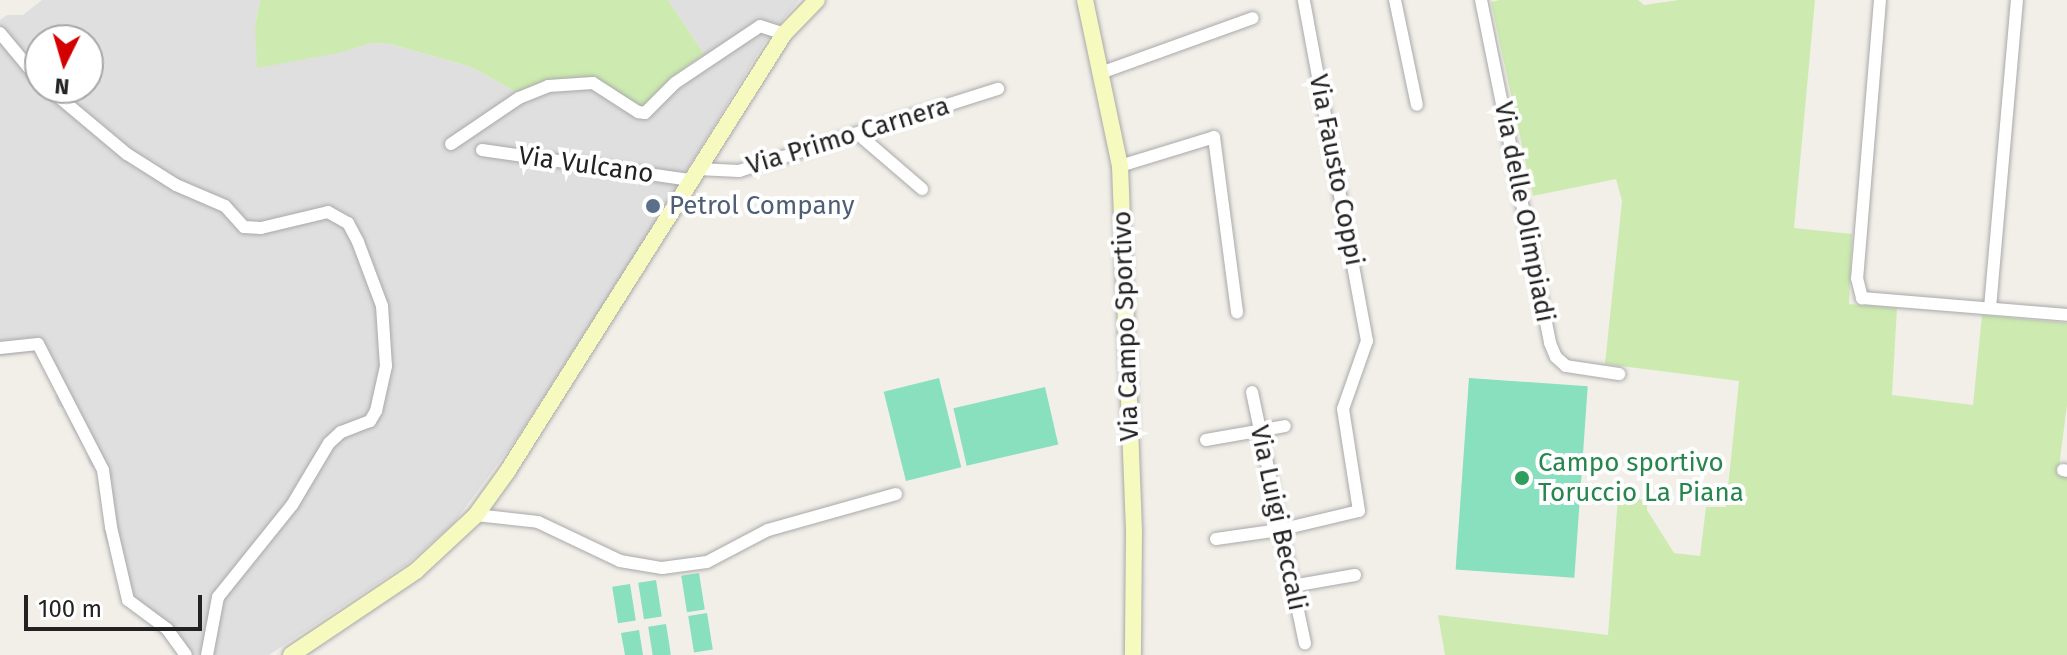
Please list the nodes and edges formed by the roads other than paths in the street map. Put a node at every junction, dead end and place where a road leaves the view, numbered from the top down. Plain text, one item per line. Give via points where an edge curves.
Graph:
1 (817, 0) edge
2 (1085, 0) edge
3 (1304, 0) edge
4 (1395, 0) edge
5 (1481, 0) edge
6 (1880, 0) edge
7 (2017, 0) edge
8 (1253, 18) dead end
9 (0, 33) edge
10 (784, 34) junction
11 (24, 63) edge
12 (1103, 72) junction
13 (998, 89) dead end
14 (67, 104) edge
15 (1417, 105) dead end
16 (857, 133) junction
17 (451, 144) dead end
18 (482, 150) dead end
19 (1120, 166) junction
20 (694, 175) junction
21 (922, 189) dead end
22 (1990, 308) junction
23 (1237, 312) dead end
24 (2067, 315) edge
25 (0, 348) edge
26 (1619, 374) dead end
27 (1252, 392) dead end
28 (1285, 426) dead end
29 (1259, 431) junction
30 (1206, 440) dead end
31 (896, 494) dead end
32 (476, 515) junction
33 (1279, 530) junction
34 (1216, 539) dead end
35 (1355, 575) dead end
36 (1292, 586) junction
37 (1305, 643) dead end
38 (186, 655) edge
39 (207, 655) edge
40 (291, 655) edge
41 (1133, 655) edge

1 - 10 main road
2 - 12 main road, Via Campo Sportivo
3 - 33 street, Via Fausto Coppi via 1367,341 1343,409 1359,511
4 - 15 street
5 - 26 street, Via delle Olimpiadi via 1550,343 1566,366
6 - 22 street via 1857,278 1862,298
7 - 22 street
8 - 12 street
9 - 11 street
10 - 17 street via 760,26 675,83 645,113 593,83 548,86 519,98
10 - 20 main road
12 - 19 main road, Via Campo Sportivo
13 - 16 street, Via Primo Carnera
14 - 39 street via 127,154 176,185 225,206 244,227 328,212 348,223 382,306 386,366 376,411 370,421 341,432 329,443 292,505 218,597
16 - 20 street, Via Primo Carnera via 739,171
16 - 21 street
18 - 20 street, Via Vulcano
19 - 23 street via 1214,137
19 - 41 main road, Via Campo Sportivo via 1134,531
20 - 32 main road
22 - 24 street
25 - 38 street via 38,344 103,470 128,600 167,629
27 - 29 street, Via Luigi Beccali
28 - 29 street
29 - 30 street
29 - 33 street, Via Luigi Beccali
31 - 32 street via 768,530 707,562 662,568 620,561 538,522
32 - 40 main road via 416,571
33 - 34 street
33 - 36 street, Via Luigi Beccali
35 - 36 street
36 - 37 street, Via Luigi Beccali

